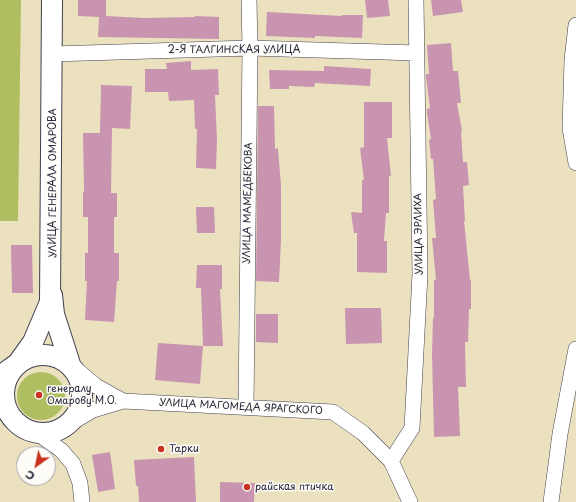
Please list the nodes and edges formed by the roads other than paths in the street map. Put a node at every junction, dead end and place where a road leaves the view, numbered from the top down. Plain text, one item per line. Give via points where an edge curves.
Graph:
1 (53, 0) edge
2 (249, 0) edge
3 (416, 0) edge
4 (576, 25) edge
5 (250, 48) junction
6 (417, 53) junction
7 (53, 54) junction
8 (573, 118) edge
9 (576, 163) edge
10 (576, 349) edge
11 (18, 364) junction
12 (70, 364) junction
13 (0, 376) edge
14 (124, 401) junction
15 (246, 407) junction
16 (9, 422) edge
17 (69, 424) junction
18 (37, 433) junction
19 (391, 461) junction
20 (82, 502) edge
21 (410, 502) edge
22 (551, 502) edge

1 - 7 main road, УЛИЦА ГЕНЕРАЛА ОМАРОВА
2 - 5 street, УЛИЦА МАМЕДБЕКОВА
3 - 6 street, УЛИЦА ЭРЛИХА
4 - 8 street via 572,60
5 - 6 street, 2-Я ТАЛГИНСКАЯ УЛИЦА
5 - 7 street, 2-Я ТАЛГИНСКАЯ УЛИЦА
5 - 15 street, УЛИЦА МАМЕДБЕКОВА
6 - 19 street, УЛИЦА ЭРЛИХА via 420,274 412,428
7 - 11 main road, УЛИЦА ГЕНЕРАЛА ОМАРОВА via 50,302 33,342
7 - 12 main road, УЛИЦА ГЕНЕРАЛА ОМАРОВА via 52,303
8 - 9 street via 570,128
10 - 22 street via 560,434
11 - 12 main road via 32,356 43,355
11 - 13 main road
11 - 16 main road via 5,382 3,396
12 - 14 street via 96,386
12 - 17 main road via 81,383 83,396 79,412
14 - 15 street, УЛИЦА МАГОМЕДА ЯРАГСКОГО
14 - 17 street via 93,410
15 - 19 street, УЛИЦА МАГОМЕДА ЯРАГСКОГО via 333,412 363,434
16 - 18 main road
17 - 18 main road via 58,431
18 - 20 street via 62,450 73,464 80,483
19 - 21 street, УЛИЦА МАГОМЕДА ЯРАГСКОГО

